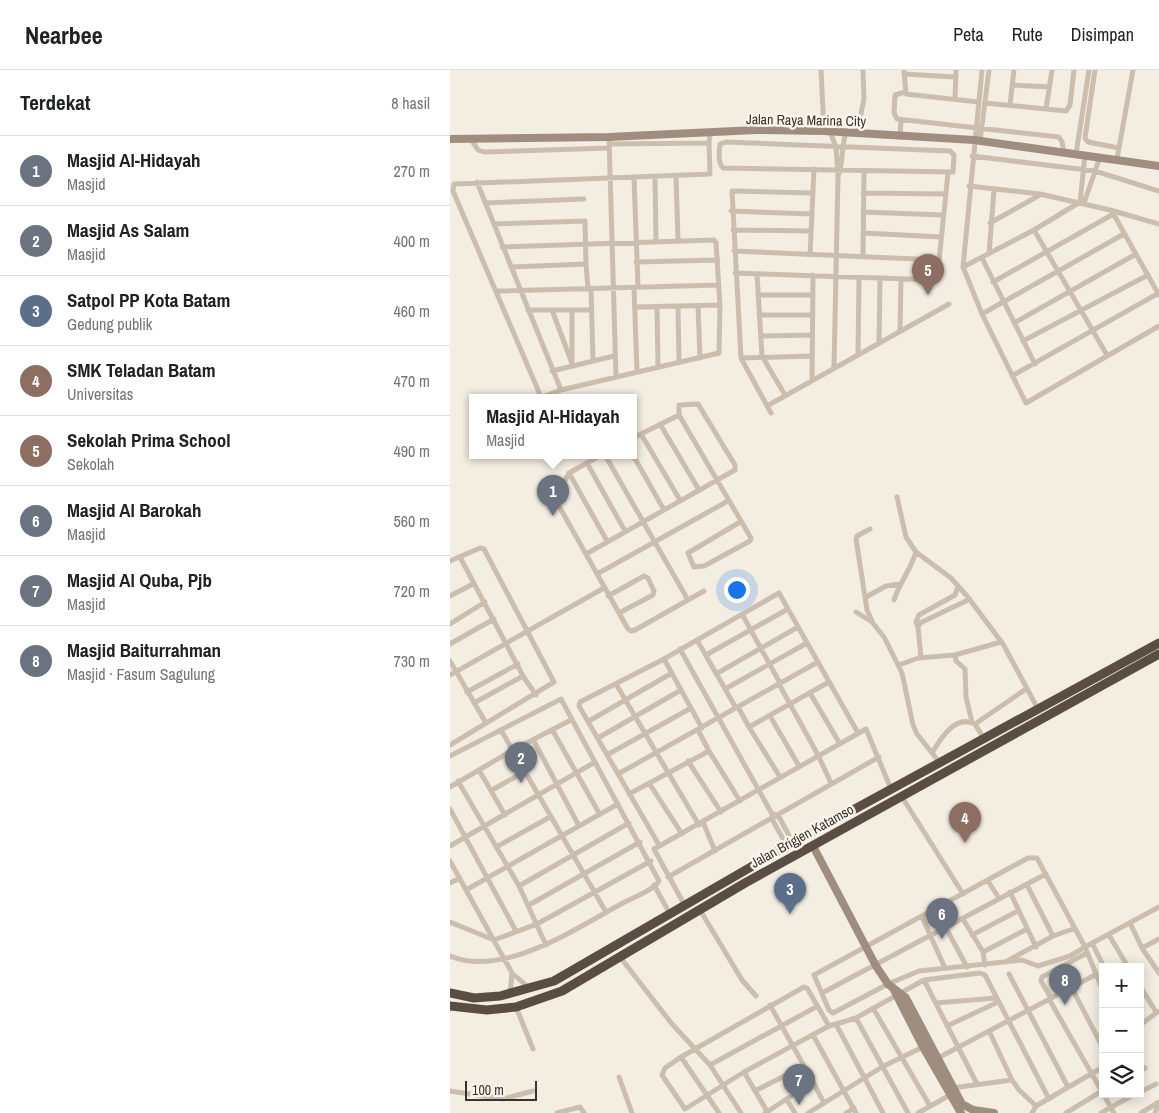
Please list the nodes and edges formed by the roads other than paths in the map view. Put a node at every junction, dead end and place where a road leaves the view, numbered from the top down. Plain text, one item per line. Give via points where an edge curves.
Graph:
1 (821, 70) edge
2 (864, 70) edge
3 (956, 70) edge
4 (982, 70) edge
5 (989, 70) edge
6 (1014, 70) edge
7 (1052, 70) edge
8 (1074, 70) edge
9 (1089, 70) edge
10 (1095, 70) edge
11 (1133, 70) edge
12 (904, 72) edge
13 (924, 73) edge
14 (955, 77) junction
15 (1013, 85) junction
16 (1049, 87) junction
17 (905, 92) junction
18 (955, 98) junction
19 (978, 102) junction
20 (985, 103) junction
21 (1010, 105) junction
22 (1046, 109) junction
23 (901, 120) junction
24 (974, 128) junction
25 (982, 129) junction
26 (827, 132) junction
27 (710, 133) junction
28 (846, 133) junction
29 (857, 133) junction
30 (900, 136) junction
31 (470, 138) junction
32 (450, 139) edge
33 (977, 140) junction
34 (609, 143) junction
35 (709, 143) junction
36 (838, 147) junction
37 (1119, 148) junction
38 (1064, 153) junction
39 (1076, 154) junction
40 (1085, 155) junction
41 (972, 156) junction
42 (1100, 157) junction
43 (1117, 159) junction
44 (1159, 166) edge
45 (814, 169) junction
46 (1083, 169) junction
47 (1095, 171) junction
48 (864, 172) junction
49 (838, 173) junction
50 (948, 173) junction
51 (655, 176) junction
52 (676, 176) junction
53 (634, 177) junction
54 (610, 178) junction
55 (477, 182) junction
56 (969, 186) junction
57 (994, 189) junction
58 (1159, 191) edge
59 (864, 193) junction
60 (814, 194) junction
61 (946, 194) junction
62 (1040, 194) junction
63 (584, 199) dead end
64 (485, 203) junction
65 (1082, 203) junction
66 (731, 211) junction
67 (863, 212) junction
68 (1115, 213) junction
69 (812, 214) junction
70 (943, 215) junction
71 (990, 223) junction
72 (494, 224) junction
73 (1159, 224) edge
74 (733, 230) junction
75 (1034, 230) junction
76 (811, 232) junction
77 (863, 233) junction
78 (1124, 234) junction
79 (941, 237) junction
80 (678, 241) junction
81 (636, 242) junction
82 (656, 242) junction
83 (612, 243) junction
84 (586, 244) junction
85 (502, 247) junction
86 (734, 251) junction
87 (1047, 252) junction
88 (989, 254) junction
89 (1136, 254) junction
90 (810, 255) junction
91 (836, 256) junction
92 (863, 256) junction
93 (982, 258) junction
94 (718, 260) junction
95 (938, 260) junction
96 (636, 262) junction
97 (586, 264) junction
98 (511, 267) junction
99 (964, 269) junction
100 (1058, 271) junction
101 (736, 274) junction
102 (756, 274) junction
103 (813, 274) junction
104 (1148, 275) junction
105 (834, 277) junction
106 (859, 279) junction
107 (880, 280) junction
108 (901, 280) junction
109 (993, 282) junction
110 (719, 285) junction
111 (589, 288) junction
112 (613, 288) junction
113 (636, 288) junction
114 (520, 290) junction
115 (497, 291) junction
116 (1070, 292) junction
117 (758, 294) junction
118 (1159, 294) edge
119 (813, 295) junction
120 (949, 304) dead end
121 (1004, 304) junction
122 (720, 305) junction
123 (678, 306) junction
124 (698, 306) junction
125 (635, 307) junction
126 (657, 307) junction
127 (528, 310) junction
128 (552, 310) junction
129 (572, 310) junction
130 (591, 310) junction
131 (1081, 310) junction
132 (982, 314) junction
133 (759, 315) junction
134 (812, 315) junction
135 (1014, 323) junction
136 (1159, 326) edge
137 (1092, 330) junction
138 (900, 331) junction
139 (812, 335) junction
140 (761, 336) junction
141 (1023, 341) junction
142 (879, 343) junction
143 (858, 355) junction
144 (1107, 355) junction
145 (614, 356) junction
146 (762, 356) junction
147 (812, 356) junction
148 (700, 358) junction
149 (741, 358) junction
150 (593, 360) junction
151 (679, 362) junction
152 (1035, 364) junction
153 (573, 365) junction
154 (658, 366) junction
155 (834, 368) junction
156 (552, 371) junction
157 (638, 372) junction
158 (1012, 376) junction
159 (616, 377) junction
160 (812, 380) junction
161 (561, 390) junction
162 (540, 394) edge
163 (550, 394) edge
164 (786, 395) junction
165 (766, 406) junction
166 (771, 413) dead end
167 (679, 415) junction
168 (660, 424) junction
169 (641, 434) junction
170 (637, 436) edge
171 (594, 459) edge
172 (608, 459) edge
173 (635, 459) edge
174 (587, 463) junction
175 (569, 472) junction
176 (717, 480) junction
177 (699, 490) junction
178 (897, 497) dead end
179 (680, 500) junction
180 (728, 500) junction
181 (664, 510) junction
182 (644, 521) junction
183 (740, 522) junction
184 (870, 530) dead end
185 (625, 531) junction
186 (608, 542) junction
187 (655, 542) junction
188 (916, 552) junction
189 (586, 554) junction
190 (460, 557) junction
191 (450, 561) edge
192 (597, 574) junction
193 (474, 584) junction
194 (900, 584) junction
195 (958, 586) junction
196 (604, 588) junction
197 (704, 592) dead end
198 (450, 596) edge
199 (608, 596) junction
200 (866, 597) junction
201 (970, 599) junction
202 (688, 600) junction
203 (894, 600) dead end
204 (485, 602) junction
205 (788, 609) junction
206 (856, 612) dead end
207 (619, 613) junction
208 (742, 614) junction
209 (494, 619) junction
210 (872, 622) junction
211 (450, 624) edge
212 (798, 627) junction
213 (918, 627) junction
214 (751, 630) junction
215 (526, 632) junction
216 (697, 640) junction
217 (1001, 642) junction
218 (507, 643) junction
219 (807, 643) junction
220 (1159, 643) edge
221 (450, 644) edge
222 (761, 648) junction
223 (680, 650) junction
224 (1159, 654) edge
225 (706, 655) junction
226 (955, 655) junction
227 (921, 658) junction
228 (664, 659) junction
229 (450, 661) edge
230 (818, 662) junction
231 (518, 664) junction
232 (770, 664) junction
233 (899, 666) junction
234 (456, 672) junction
235 (672, 673) junction
236 (716, 674) junction
237 (450, 675) edge
238 (524, 676) junction
239 (829, 682) junction
240 (780, 683) junction
241 (616, 684) junction
242 (725, 689) junction
243 (1026, 689) junction
244 (681, 690) junction
245 (467, 692) junction
246 (810, 693) junction
247 (536, 695) junction
248 (625, 699) junction
249 (474, 703) junction
250 (789, 704) junction
251 (691, 708) junction
252 (737, 708) junction
253 (1038, 710) junction
254 (770, 716) junction
255 (636, 717) junction
256 (718, 719) junction
257 (571, 720) junction
258 (589, 721) junction
259 (486, 723) junction
260 (974, 723) junction
261 (749, 727) junction
262 (700, 729) junction
263 (501, 730) junction
264 (553, 731) junction
265 (645, 733) junction
266 (858, 734) junction
267 (598, 738) junction
268 (984, 739) junction
269 (534, 741) junction
270 (840, 744) junction
271 (450, 745) edge
272 (513, 750) junction
273 (709, 751) junction
274 (932, 753) junction
275 (657, 754) junction
276 (607, 755) junction
277 (818, 755) junction
278 (450, 756) edge
279 (879, 757) junction
280 (688, 761) junction
281 (595, 762) junction
282 (940, 763) junction
283 (799, 766) junction
284 (479, 770) junction
285 (524, 772) junction
286 (667, 772) junction
287 (577, 774) junction
288 (618, 774) junction
289 (780, 777) junction
290 (458, 782) junction
291 (649, 783) junction
292 (831, 783) junction
293 (450, 786) edge
294 (558, 786) junction
295 (891, 789) junction
296 (492, 790) junction
297 (759, 790) junction
298 (629, 794) junction
299 (538, 796) junction
300 (902, 797) junction
301 (740, 801) junction
302 (618, 804) junction
303 (450, 809) edge
304 (721, 812) junction
305 (599, 813) junction
306 (505, 815) junction
307 (774, 816) junction
308 (550, 817) junction
309 (629, 823) junction
310 (701, 823) junction
311 (484, 826) junction
312 (579, 826) junction
313 (682, 834) junction
314 (562, 836) junction
315 (465, 837) junction
316 (640, 842) junction
317 (659, 845) junction
318 (790, 845) junction
319 (450, 846) edge
320 (498, 846) junction
321 (813, 846) junction
322 (714, 851) junction
323 (573, 855) junction
324 (450, 861) edge
325 (651, 861) junction
326 (508, 865) junction
327 (584, 873) junction
328 (1046, 874) junction
329 (668, 877) junction
330 (460, 878) junction
331 (489, 878) junction
332 (988, 880) junction
333 (450, 883) edge
334 (654, 885) junction
335 (1027, 885) junction
336 (519, 886) junction
337 (466, 890) junction
338 (1010, 892) junction
339 (595, 893) junction
340 (963, 894) junction
341 (999, 898) junction
342 (529, 905) junction
343 (685, 906) junction
344 (1159, 907) edge
345 (700, 910) junction
346 (1018, 911) junction
347 (606, 912) junction
348 (670, 914) junction
349 (922, 917) junction
350 (963, 919) junction
351 (450, 922) edge
352 (1130, 923) junction
353 (537, 924) junction
354 (946, 928) junction
355 (1027, 929) junction
356 (1073, 929) junction
357 (516, 931) junction
358 (972, 935) junction
359 (1109, 935) junction
360 (1053, 936) junction
361 (930, 938) junction
362 (1159, 939) edge
363 (494, 940) junction
364 (546, 945) junction
365 (1093, 945) junction
366 (1036, 946) junction
367 (866, 947) junction
368 (1142, 948) junction
369 (1086, 950) junction
370 (983, 952) junction
371 (450, 956) edge
372 (620, 957) junction
373 (505, 959) junction
374 (1004, 962) junction
375 (1102, 963) edge
376 (1126, 963) edge
377 (985, 965) junction
378 (1156, 965) edge
379 (876, 966) junction
380 (967, 967) junction
381 (945, 968) junction
382 (1061, 968) junction
383 (512, 973) junction
384 (1159, 973) edge
385 (1009, 974) dead end
386 (1095, 975) junction
387 (924, 980) junction
388 (1099, 983) edge
389 (529, 988) junction
390 (1070, 988) junction
391 (1144, 992) edge
392 (450, 993) edge
393 (822, 993) junction
394 (897, 993) junction
395 (510, 994) junction
396 (756, 996) dead end
397 (1050, 998) junction
398 (997, 1000) junction
399 (936, 1004) junction
400 (770, 1005) junction
401 (450, 1006) edge
402 (516, 1007) junction
403 (816, 1007) junction
404 (873, 1008) junction
405 (1030, 1010) junction
406 (1158, 1011) edge
407 (856, 1018) junction
408 (1008, 1020) junction
409 (1144, 1022) edge
410 (783, 1026) junction
411 (829, 1026) junction
412 (837, 1026) junction
413 (947, 1026) junction
414 (988, 1031) junction
415 (813, 1035) junction
416 (1099, 1041) edge
417 (793, 1046) junction
418 (923, 1047) junction
419 (958, 1048) junction
420 (533, 1049) dead end
421 (695, 1049) junction
422 (681, 1057) junction
423 (902, 1057) junction
424 (935, 1060) junction
425 (710, 1065) junction
426 (804, 1066) junction
427 (882, 1067) junction
428 (1099, 1069) edge
429 (744, 1072) junction
430 (1090, 1074) junction
431 (619, 1077) dead end
432 (863, 1079) junction
433 (1012, 1080) junction
434 (813, 1082) junction
435 (977, 1084) junction
436 (1156, 1084) dead end
437 (722, 1085) junction
438 (1068, 1087) junction
439 (1099, 1087) edge
440 (450, 1090) edge
441 (844, 1090) junction
442 (1144, 1090) edge
443 (755, 1091) junction
444 (533, 1092) dead end
445 (1099, 1093) edge
446 (953, 1094) junction
447 (707, 1095) junction
448 (1049, 1098) junction
449 (1106, 1098) edge
450 (1127, 1098) edge
451 (786, 1100) junction
452 (824, 1103) junction
453 (1159, 1103) edge
454 (930, 1106) junction
455 (1036, 1106) junction
456 (1110, 1107) junction
457 (855, 1111) edge
458 (557, 1113) edge
459 (584, 1113) edge
460 (632, 1113) edge
461 (718, 1113) edge
462 (741, 1113) edge
463 (767, 1113) edge
464 (795, 1113) edge
465 (808, 1113) edge
466 (846, 1113) edge
467 (883, 1113) edge
468 (908, 1113) edge
469 (918, 1113) edge
470 (961, 1113) edge
471 (994, 1113) edge
472 (1032, 1113) edge
473 (1066, 1113) edge
474 (1101, 1113) edge
475 (1114, 1113) edge
476 (1141, 1113) edge
477 (1155, 1113) edge

1 - 26 street
2 - 29 street via 864,99
3 - 14 street
4 - 19 street
5 - 20 street
6 - 15 street
7 - 16 street
8 - 22 street via 1068,109
9 - 39 street
10 - 37 street via 1085,138 1088,142
11 - 37 street
12 - 13 street
12 - 17 street
13 - 14 street
14 - 18 street
15 - 16 street
15 - 21 street
16 - 22 street
17 - 18 street
17 - 23 street via 896,94 894,99 895,117
18 - 19 street
19 - 24 street
20 - 21 street
20 - 25 street
21 - 22 street
23 - 24 street
23 - 30 street
24 - 25 street
24 - 33 street
25 - 33 street
25 - 38 street via 1059,136
26 - 27 main road, Jalan Raya Marina City via 756,130
26 - 28 main road, Jalan Raya Marina City
26 - 36 street
27 - 34 main road, Jalan Raya Marina City
27 - 35 street
28 - 29 main road, Jalan Raya Marina City
28 - 36 street
29 - 30 main road, Jalan Raya Marina City
30 - 33 main road, Jalan Raya Marina City
31 - 32 main road, Jalan Raya Marina City
31 - 34 main road, Jalan Raya Marina City
31 - 34 street via 478,150 484,152
33 - 38 main road, Jalan Raya Marina City
33 - 41 street
34 - 35 street
34 - 54 street
35 - 52 street via 710,174
36 - 45 street via 720,144 723,168
36 - 49 street
36 - 50 street via 950,151 954,155 953,172
37 - 43 street
38 - 39 main road, Jalan Raya Marina City
39 - 40 main road, Jalan Raya Marina City
40 - 42 main road, Jalan Raya Marina City
40 - 46 street
41 - 46 street
41 - 56 street
42 - 43 main road, Jalan Raya Marina City
42 - 47 street
43 - 44 main road, Jalan Raya Marina City
45 - 49 street
45 - 60 street
46 - 47 street
46 - 65 street
47 - 58 street
47 - 65 street
48 - 49 street
48 - 50 street
48 - 59 street
49 - 91 street
50 - 61 street
51 - 52 street
51 - 53 street
51 - 82 street
52 - 80 street
53 - 54 street
53 - 81 street
54 - 55 street
54 - 83 street
55 - 64 street
55 - 115 street via 456,182 453,191
56 - 57 street
56 - 99 street
57 - 62 street
57 - 71 street
59 - 61 street
59 - 67 street
60 - 66 street via 733,190
60 - 69 street
61 - 70 street
62 - 65 street
62 - 71 street
63 - 64 street
64 - 72 street
65 - 68 street
65 - 75 street
66 - 69 street
66 - 74 street
67 - 70 street
67 - 77 street
68 - 73 street
68 - 78 street
68 - 87 street
69 - 76 street
70 - 79 street
71 - 88 street
72 - 84 street via 585,221
72 - 85 street
74 - 76 street
74 - 86 street
75 - 87 street
75 - 88 street
76 - 90 street
77 - 79 street
77 - 92 street
78 - 89 street
78 - 100 street
79 - 95 street
80 - 82 street
80 - 94 street via 715,240
81 - 82 street
81 - 83 street
81 - 96 street
83 - 84 street
83 - 112 street
84 - 85 street
84 - 97 street
85 - 98 street
86 - 90 street
86 - 101 street
87 - 100 street
87 - 109 street
88 - 93 street
89 - 104 street
89 - 116 street
90 - 91 street
91 - 92 street
91 - 105 street
92 - 95 street
93 - 99 street
93 - 109 street
94 - 96 street
94 - 110 street
95 - 108 street via 936,280
96 - 113 street
97 - 98 street
97 - 111 street
98 - 114 street
99 - 132 street
100 - 116 street
100 - 121 street
101 - 102 street
101 - 149 street
102 - 103 street
102 - 117 street
103 - 105 street
103 - 119 street
104 - 118 street
104 - 131 street
105 - 106 street
105 - 155 street
106 - 107 street
106 - 143 street
107 - 108 street
107 - 142 street
108 - 138 street
109 - 121 street
110 - 113 street
110 - 122 street
111 - 112 street
111 - 114 street
111 - 130 street
112 - 113 street
112 - 145 street
113 - 125 street
114 - 115 street
114 - 127 street
115 - 162 street
116 - 131 street
116 - 135 street
117 - 119 street
117 - 133 street
118 - 137 street
119 - 134 street
120 - 138 street
121 - 132 street
121 - 135 street
122 - 124 street
122 - 148 street via 721,352
123 - 124 street
123 - 126 street
123 - 151 street
124 - 148 street
125 - 126 street
125 - 157 street
126 - 154 street
127 - 128 street
127 - 156 street
128 - 129 street
128 - 153 street
129 - 130 street
129 - 153 street
130 - 150 street
131 - 137 street
131 - 141 street
132 - 158 street
133 - 134 street
133 - 140 street
134 - 139 street
135 - 141 street
136 - 144 street
137 - 144 street
137 - 152 street
138 - 142 street
139 - 140 street
139 - 147 street
140 - 146 street
141 - 152 street
142 - 143 street
143 - 155 street
144 - 158 street via 1027,403
145 - 150 street
145 - 159 street
146 - 147 street
146 - 149 street
146 - 164 street
147 - 160 street
148 - 151 street
149 - 165 street
150 - 153 street
151 - 154 street
152 - 158 street
153 - 156 street
154 - 157 street
155 - 160 street
156 - 161 street
157 - 159 street
159 - 161 street
160 - 164 street
161 - 163 street
164 - 165 street
165 - 166 street
167 - 168 street
167 - 176 street
167 - 176 street via 679,405 698,404 735,465 735,470
168 - 169 street
168 - 177 street
169 - 170 street
169 - 179 street
171 - 174 street
172 - 182 street
173 - 181 street
174 - 175 street
174 - 185 street
175 - 186 street
175 - 189 street via 555,499
176 - 177 street
176 - 180 street
177 - 179 street
178 - 188 street via 904,533
179 - 181 street
180 - 183 street
180 - 187 street
181 - 182 street
182 - 185 street
182 - 187 street
183 - 183 street via 750,541 704,566 694,567 688,553
184 - 200 street via 856,539
185 - 186 street
186 - 189 street
187 - 192 street
187 - 202 street
188 - 194 street via 913,564
188 - 195 street
189 - 192 street
190 - 191 street
190 - 193 street
190 - 215 street via 483,548
192 - 196 street
193 - 198 street
193 - 204 street
194 - 200 street via 886,586
194 - 203 street
195 - 201 street
195 - 213 street via 955,595 919,616
196 - 199 street
196 - 215 street
197 - 202 street
199 - 207 street
199 - 207 street via 644,576 648,578 653,595
200 - 210 street
201 - 213 street via 920,623
201 - 217 street
202 - 207 street via 631,632
204 - 209 street
204 - 211 street
205 - 208 street via 776,593
205 - 212 street
205 - 214 street
206 - 210 street
208 - 214 street
208 - 216 street
209 - 218 street
209 - 221 street
210 - 233 street
212 - 219 street
212 - 222 street
213 - 227 street
214 - 222 street
214 - 225 street
215 - 218 street
215 - 247 street via 554,682
216 - 223 street
216 - 225 street
217 - 226 street
217 - 243 street
218 - 231 street
218 - 234 street
219 - 230 street
219 - 232 street
220 - 253 highway, Jalan Brigjen Katamso
222 - 232 street
222 - 236 street
223 - 228 street
223 - 256 street
224 - 300 highway, Jalan Brigjen Katamso
225 - 236 street
226 - 227 street
226 - 260 street via 956,661 965,669 965,691
227 - 233 street
228 - 235 street
228 - 241 street
229 - 234 street
230 - 239 street
230 - 240 street
231 - 238 street
231 - 245 street
232 - 240 street
232 - 242 street
233 - 274 street via 913,725
234 - 237 street
234 - 245 street
235 - 244 street
235 - 248 street
236 - 242 street
238 - 247 street
238 - 249 street
239 - 246 street
239 - 266 street
240 - 250 street
240 - 252 street
241 - 248 street
241 - 258 street via 580,702 579,706
242 - 252 street
243 - 253 street
243 - 260 street
244 - 251 street
244 - 255 street
245 - 249 street
246 - 250 street
246 - 270 street
247 - 259 street
248 - 255 street
248 - 258 street
249 - 259 street
250 - 254 street
250 - 277 street
251 - 262 street
251 - 265 street
252 - 256 street
252 - 261 street
253 - 268 highway, Jalan Brigjen Katamso
254 - 261 street
254 - 283 street
255 - 265 street
255 - 267 street
256 - 262 street
256 - 297 street
257 - 263 street via 560,699
257 - 264 street
257 - 281 street
258 - 267 street
259 - 271 street
260 - 268 street
260 - 274 street via 964,722 951,728
261 - 289 street
262 - 273 street
262 - 275 street
263 - 272 street
263 - 278 street
264 - 269 street
264 - 287 street
265 - 275 street
265 - 276 street
266 - 270 street
266 - 279 street via 866,730
267 - 276 street
268 - 282 highway, Jalan Brigjen Katamso
269 - 272 street
269 - 294 street
270 - 277 street
272 - 284 street
272 - 285 street
273 - 280 street
273 - 301 street
274 - 282 street
275 - 286 street
275 - 288 street
276 - 288 street
277 - 283 street
277 - 292 street
279 - 292 street
279 - 295 street
280 - 286 street
280 - 304 street
281 - 287 street
281 - 302 street
282 - 295 highway, Jalan Brigjen Katamso
283 - 289 street
284 - 290 street
284 - 296 street
285 - 296 street
285 - 299 street
286 - 291 street
286 - 310 street
287 - 294 street
287 - 305 street
288 - 298 street
289 - 297 street
290 - 293 street
290 - 311 street
291 - 298 street
291 - 313 street
292 - 307 street
294 - 299 street
294 - 312 street
295 - 318 highway, Jalan Brigjen Katamso
296 - 306 street
297 - 301 street
297 - 307 street
298 - 317 street
299 - 306 street
299 - 308 street
300 - 321 highway, Jalan Brigjen Katamso
300 - 340 street
301 - 304 street
302 - 305 street
302 - 309 street
303 - 315 street
304 - 310 street
305 - 312 street
306 - 311 street
307 - 318 street
307 - 322 street
308 - 314 street
308 - 320 street
309 - 316 street
309 - 323 street
310 - 313 street
310 - 322 street
311 - 315 street
311 - 320 street
312 - 314 street
313 - 317 street
314 - 323 street
314 - 326 street
315 - 319 street
315 - 331 street
316 - 325 street
316 - 327 street
317 - 329 street via 654,852
318 - 343 highway, Jalan Brigjen Katamso
320 - 326 street
321 - 345 highway, Jalan Brigjen Katamso
321 - 367 main road
322 - 329 street
323 - 327 street
323 - 336 street
324 - 330 street
325 - 334 street via 659,878 659,883
325 - 339 street
326 - 331 street
326 - 336 street
327 - 339 street
327 - 342 street
328 - 332 street via 1037,858 1028,858
328 - 335 street
328 - 356 street via 1073,922
329 - 343 street
330 - 333 street
330 - 337 street
331 - 337 street
331 - 357 street
332 - 340 street
332 - 341 street
334 - 347 street
334 - 348 street
335 - 338 street
335 - 360 street
336 - 342 street
337 - 363 street
338 - 341 street
338 - 346 street
339 - 347 street
339 - 353 street
340 - 349 street
341 - 350 street
342 - 353 street
343 - 348 highway, Jalan Brigjen Katamso
344 - 352 street
345 - 372 highway, Jalan Brigjen Katamso
345 - 396 street via 742,980
346 - 355 street
346 - 358 street
347 - 364 street
348 - 389 highway, Jalan Brigjen Katamso via 554,981
349 - 361 street
349 - 367 street
350 - 354 street
350 - 358 street
351 - 363 street
352 - 359 street
352 - 368 street
353 - 357 street
353 - 364 street
354 - 361 street
354 - 380 street
355 - 366 street
355 - 370 street
356 - 360 street
356 - 369 street
357 - 363 street
358 - 370 street
359 - 365 street
359 - 376 street
360 - 366 street
361 - 379 street
361 - 381 street
362 - 368 street
363 - 373 street
364 - 373 street
365 - 369 street
365 - 375 street
366 - 374 street
367 - 379 main road
367 - 393 street via 815,974
368 - 378 street
369 - 374 street via 1038,966 1022,960
369 - 382 street
369 - 386 street
370 - 377 street
371 - 373 street via 459,960
372 - 402 highway, Jalan Brigjen Katamso via 562,991
372 - 421 street
373 - 383 street
374 - 377 street
377 - 380 street
378 - 384 street
379 - 393 street
379 - 394 main road
380 - 381 street
381 - 394 street via 919,971
382 - 390 street
382 - 397 street via 1041,978
383 - 389 street
383 - 395 street
385 - 405 street
386 - 388 street
386 - 390 street
387 - 394 street
387 - 398 street via 980,973 985,975
387 - 399 street
389 - 395 highway, Jalan Brigjen Katamso
390 - 397 street
390 - 416 street
391 - 406 street
392 - 395 highway, Jalan Brigjen Katamso via 474,998
393 - 394 street via 829,1010 836,1013
394 - 404 street
394 - 418 main road
394 - 424 main road
397 - 405 street
397 - 430 street
398 - 399 street
398 - 408 street
398 - 413 street
399 - 413 street
400 - 403 street via 806,987
400 - 410 street
400 - 421 street
401 - 402 highway, Jalan Brigjen Katamso via 487,1010
402 - 420 street
403 - 410 street
403 - 411 street
404 - 407 street
404 - 423 street
405 - 408 street
405 - 438 street
406 - 409 street
407 - 412 street
407 - 427 street
408 - 414 street
408 - 448 street
410 - 417 street
410 - 425 street
411 - 412 street
411 - 415 street
412 - 432 street
413 - 419 street
414 - 419 street
414 - 433 street
415 - 417 street
415 - 441 street
417 - 426 street
417 - 429 street
418 - 423 street
418 - 424 main road
419 - 424 street
419 - 435 street
421 - 422 street
421 - 425 street
422 - 447 street
422 - 447 street via 665,1068 662,1075 685,1109
423 - 427 street
423 - 454 street
424 - 446 main road
425 - 437 street
426 - 434 street
426 - 443 street
427 - 432 street
427 - 468 street
428 - 430 street
429 - 437 street
429 - 443 street
430 - 438 street
430 - 439 street
431 - 460 street
432 - 441 street
432 - 467 street
433 - 435 street
433 - 455 street
434 - 451 street
434 - 452 street
435 - 446 street
436 - 442 street
437 - 447 street
437 - 462 street
438 - 448 street
440 - 444 street via 503,1099
441 - 452 street
441 - 457 street
443 - 463 street
445 - 473 street
446 - 454 street
446 - 470 main road
446 - 471 main road via 968,1109
447 - 461 street
448 - 455 street
449 - 456 street
450 - 456 street
451 - 463 street
451 - 464 street
452 - 465 street
453 - 476 street
453 - 477 street
454 - 469 street
455 - 472 street
456 - 474 street
456 - 475 street
457 - 466 street
458 - 459 street via 580,1107

